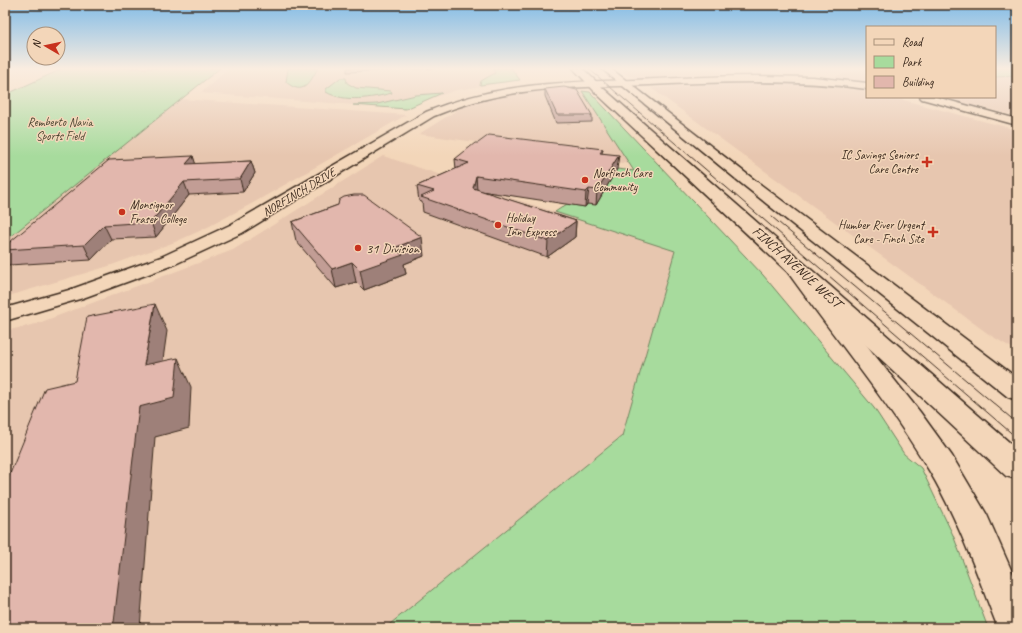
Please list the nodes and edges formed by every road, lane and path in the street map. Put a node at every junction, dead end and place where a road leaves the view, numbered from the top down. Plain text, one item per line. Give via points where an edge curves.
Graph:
1 (475, 98) edge
2 (609, 98) edge
3 (642, 98) edge
4 (929, 98) edge
5 (1017, 122) edge
6 (786, 257) junction
7 (5, 315) edge
8 (1017, 391) edge
9 (1017, 467) edge
10 (1017, 628) edge

1 - 7 street, NORFINCH DRIVE via 453,103 430,114 222,236 167,261 76,294
2 - 6 main road, FINCH AVENUE WEST
3 - 8 main road
4 - 5 street
6 - 9 main road, FINCH AVENUE WEST
6 - 10 main road via 910,419 941,464 975,525

